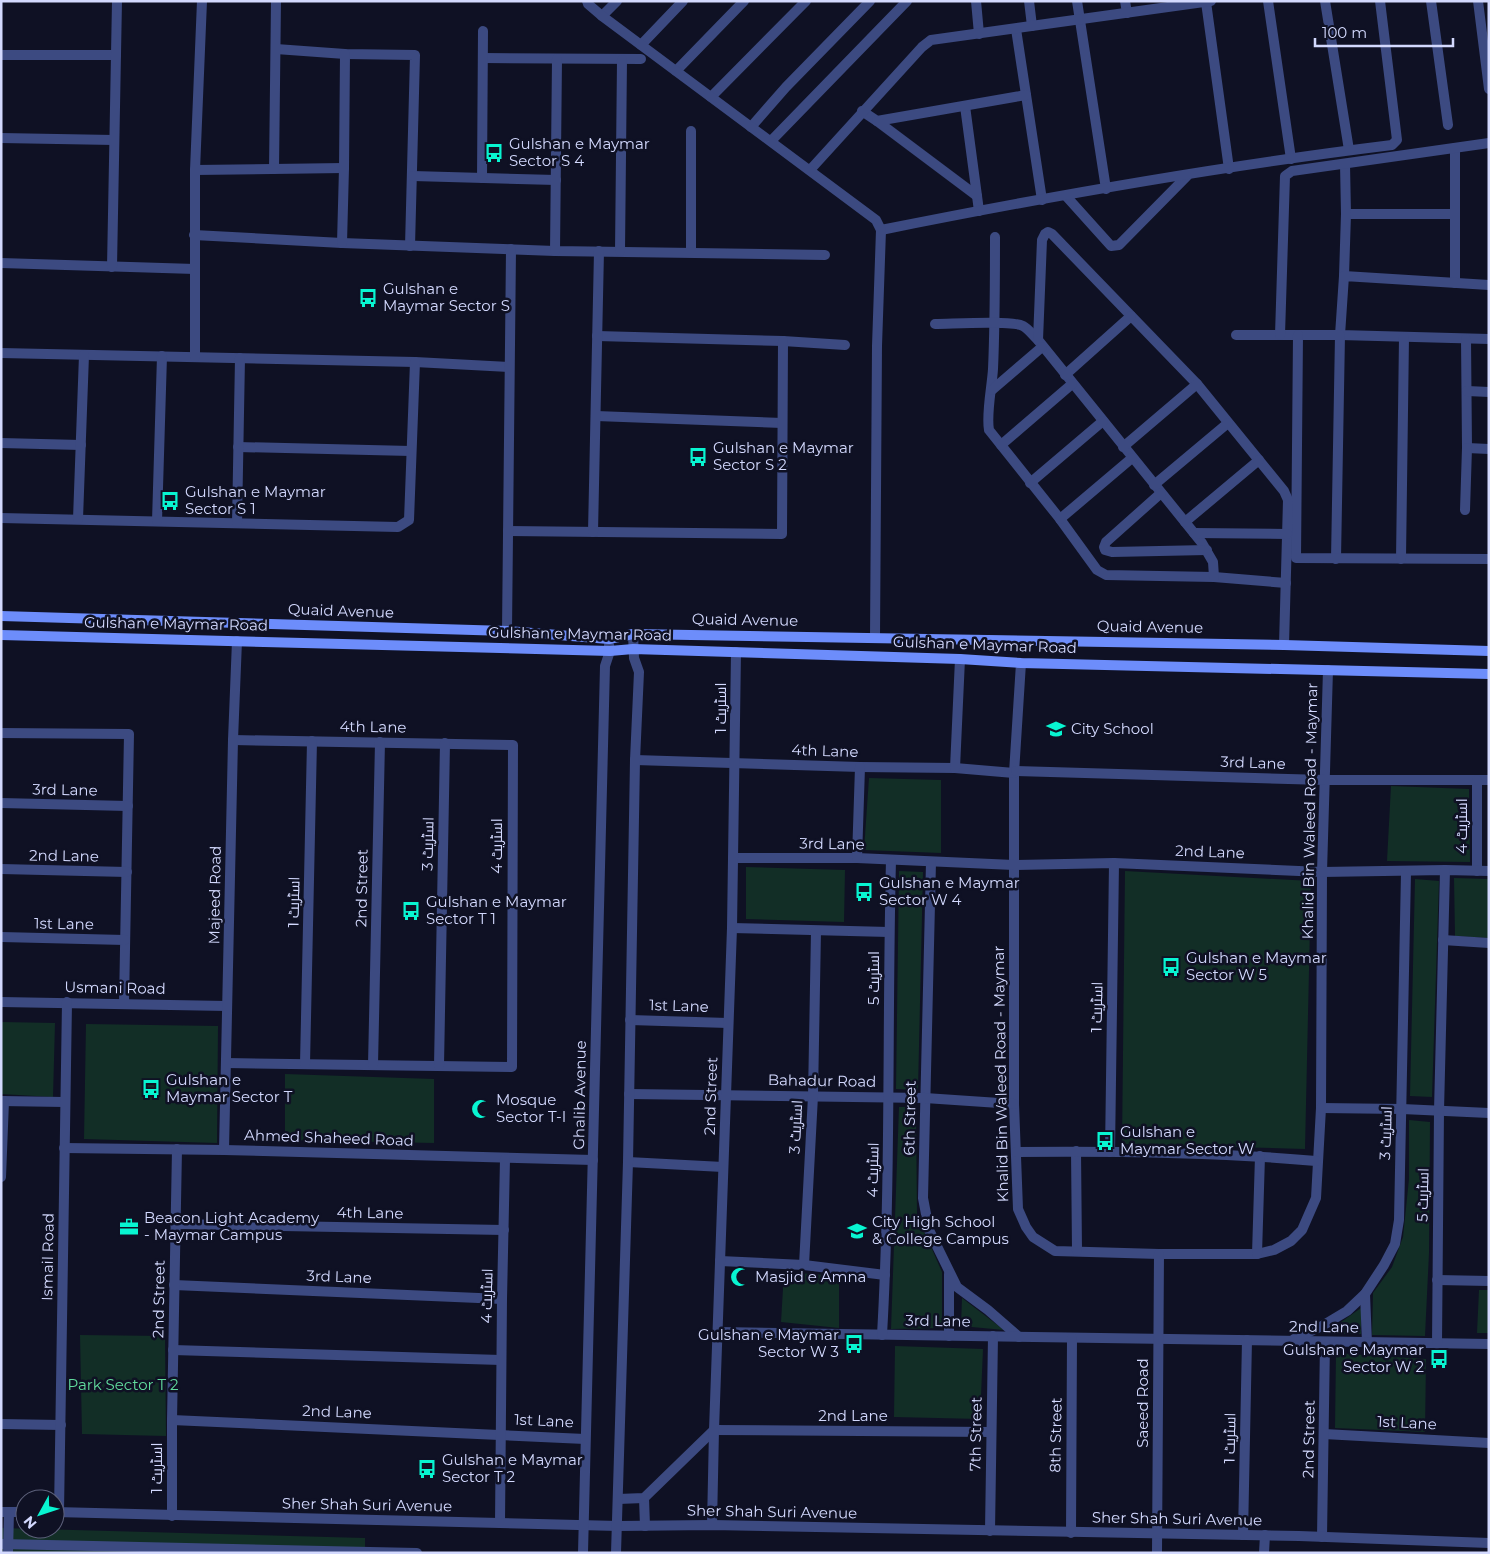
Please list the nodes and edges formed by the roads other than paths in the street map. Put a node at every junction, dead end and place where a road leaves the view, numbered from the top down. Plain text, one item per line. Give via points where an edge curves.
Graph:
1 (117, 1) edge
2 (202, 1) edge
3 (276, 1) edge
4 (587, 1) edge
5 (617, 1) edge
6 (683, 1) edge
7 (744, 1) edge
8 (806, 1) edge
9 (870, 1) edge
10 (907, 1) edge
11 (976, 1) edge
12 (1029, 1) edge
13 (1077, 1) edge
14 (1126, 1) edge
15 (1211, 1) edge
16 (1268, 1) edge
17 (1325, 1) edge
18 (1380, 1) edge
19 (1431, 1) edge
20 (1478, 1) edge
21 (1206, 2) edge
22 (1176, 4) edge
23 (1127, 13) junction
24 (602, 16) junction
25 (1079, 20) junction
26 (1032, 26) junction
27 (1016, 28) junction
28 (483, 31) dead end
29 (979, 34) junction
30 (641, 46) junction
31 (276, 48) junction
32 (345, 54) junction
33 (1, 55) edge
34 (116, 55) junction
35 (483, 58) junction
36 (557, 59) junction
37 (641, 59) dead end
38 (622, 60) junction
39 (1488, 70) edge
40 (676, 71) junction
41 (1489, 89) edge
42 (1026, 95) junction
43 (710, 97) junction
44 (965, 106) junction
45 (862, 111) junction
46 (877, 121) junction
47 (1448, 125) dead end
48 (751, 127) junction
49 (691, 131) dead end
50 (1, 138) edge
51 (114, 140) junction
52 (771, 141) junction
53 (1489, 143) edge
54 (1455, 148) junction
55 (1349, 150) junction
56 (1291, 159) junction
57 (1345, 164) junction
58 (344, 168) junction
59 (274, 169) junction
60 (1228, 169) junction
61 (195, 170) junction
62 (810, 170) junction
63 (413, 176) junction
64 (1186, 176) junction
65 (482, 178) junction
66 (556, 180) junction
67 (1106, 189) junction
68 (977, 196) junction
69 (1066, 196) junction
70 (1042, 200) junction
71 (980, 211) junction
72 (1346, 214) junction
73 (1455, 214) junction
74 (881, 230) junction
75 (194, 235) junction
76 (995, 238) dead end
77 (342, 243) junction
78 (410, 246) junction
79 (511, 249) junction
80 (555, 251) junction
81 (599, 251) junction
82 (620, 252) junction
83 (691, 252) junction
84 (825, 255) dead end
85 (1, 263) edge
86 (112, 266) junction
87 (196, 269) junction
88 (1344, 276) junction
89 (1455, 283) junction
90 (1489, 285) edge
91 (1132, 316) junction
92 (995, 323) junction
93 (935, 324) dead end
94 (1236, 335) dead end
95 (1280, 335) junction
96 (1298, 335) junction
97 (1340, 335) junction
98 (597, 336) junction
99 (1404, 337) junction
100 (1466, 339) junction
101 (1489, 339) edge
102 (783, 341) junction
103 (1040, 343) junction
104 (845, 344) dead end
105 (1, 353) edge
106 (84, 355) junction
107 (162, 356) junction
108 (194, 357) junction
109 (240, 358) junction
110 (415, 362) junction
111 (509, 367) junction
112 (1065, 375) junction
113 (1072, 384) junction
114 (1197, 384) junction
115 (992, 390) junction
116 (1467, 391) junction
117 (1489, 392) edge
118 (596, 416) junction
119 (1103, 421) junction
120 (782, 423) junction
121 (1228, 423) junction
122 (1, 443) edge
123 (80, 444) junction
124 (1000, 445) junction
125 (238, 447) junction
126 (1124, 447) junction
127 (1467, 448) junction
128 (1489, 449) edge
129 (411, 451) junction
130 (1132, 458) junction
131 (1259, 460) junction
132 (1030, 483) junction
133 (1154, 484) junction
134 (1161, 493) junction
135 (1465, 510) dead end
136 (1, 518) edge
137 (78, 520) junction
138 (1060, 520) junction
139 (158, 521) junction
140 (1185, 522) junction
141 (237, 523) junction
142 (508, 531) junction
143 (594, 532) junction
144 (1194, 533) junction
145 (1287, 534) junction
146 (1207, 550) junction
147 (1336, 559) junction
148 (1402, 559) junction
149 (1489, 559) edge
150 (1214, 577) junction
151 (1286, 583) junction
152 (1, 616) edge
153 (507, 632) junction
154 (633, 634) junction
155 (1, 636) edge
156 (875, 637) junction
157 (609, 639) junction
158 (237, 641) junction
159 (1284, 645) junction
160 (633, 649) junction
161 (610, 651) junction
162 (1489, 651) edge
163 (736, 652) junction
164 (960, 659) junction
165 (1021, 663) junction
166 (1328, 670) junction
167 (1489, 674) edge
168 (1, 732) edge
169 (233, 740) junction
170 (312, 741) junction
171 (380, 742) junction
172 (445, 743) junction
173 (513, 745) joint
174 (635, 760) junction
175 (735, 764) junction
176 (860, 767) junction
177 (954, 768) junction
178 (1015, 772) junction
179 (1325, 780) junction
180 (1476, 780) junction
181 (1489, 780) edge
182 (1, 803) edge
183 (128, 806) junction
184 (733, 858) junction
185 (857, 858) junction
186 (891, 860) junction
187 (931, 862) junction
188 (1114, 863) junction
189 (1014, 865) junction
190 (1, 869) edge
191 (1445, 870) junction
192 (1477, 871) junction
193 (1489, 871) edge
194 (126, 872) junction
195 (1322, 872) junction
196 (1406, 872) junction
197 (732, 928) junction
198 (816, 931) junction
199 (889, 932) junction
200 (1, 937) edge
201 (125, 940) junction
202 (1443, 940) junction
203 (1489, 943) edge
204 (1, 1002) edge
205 (67, 1002) junction
206 (124, 1003) junction
207 (227, 1006) junction
208 (630, 1020) junction
209 (728, 1023) junction
210 (226, 1063) junction
211 (305, 1064) junction
212 (373, 1065) junction
213 (439, 1066) junction
214 (629, 1094) junction
215 (726, 1095) junction
216 (813, 1096) junction
217 (889, 1097) junction
218 (925, 1098) junction
219 (3, 1101) edge
220 (64, 1102) junction
221 (1014, 1104) junction
222 (1320, 1108) junction
223 (1402, 1109) junction
224 (1439, 1111) junction
225 (1489, 1113) edge
226 (64, 1148) junction
227 (177, 1149) junction
228 (224, 1150) junction
229 (1016, 1152) junction
230 (1076, 1152) junction
231 (1110, 1152) junction
232 (1260, 1156) junction
233 (505, 1159) junction
234 (593, 1160) junction
235 (628, 1162) junction
236 (1316, 1162) junction
237 (723, 1167) junction
238 (1, 1177) edge
239 (175, 1224) junction
240 (504, 1230) junction
241 (1077, 1251) junction
242 (1159, 1254) junction
243 (1257, 1254) junction
244 (720, 1261) junction
245 (804, 1266) junction
246 (949, 1272) junction
247 (885, 1275) junction
248 (1437, 1280) junction
249 (1489, 1281) edge
250 (174, 1285) junction
251 (1366, 1294) junction
252 (502, 1298) junction
253 (718, 1332) junction
254 (882, 1334) junction
255 (949, 1336) junction
256 (993, 1336) junction
257 (1019, 1337) junction
258 (1072, 1338) junction
259 (1158, 1339) junction
260 (1247, 1340) junction
261 (1286, 1341) junction
262 (1325, 1342) junction
263 (1367, 1342) junction
264 (1437, 1344) junction
265 (1489, 1344) edge
266 (173, 1350) junction
267 (501, 1360) junction
268 (172, 1420) junction
269 (1, 1424) edge
270 (61, 1425) junction
271 (714, 1430) junction
272 (991, 1432) junction
273 (502, 1434) junction
274 (1324, 1434) junction
275 (585, 1439) junction
276 (1489, 1443) edge
277 (58, 1489) edge
278 (644, 1498) junction
279 (618, 1499) junction
280 (5, 1512) edge
281 (65, 1512) edge
282 (172, 1516) junction
283 (500, 1523) junction
284 (583, 1525) junction
285 (712, 1525) junction
286 (618, 1526) junction
287 (645, 1526) junction
288 (990, 1531) junction
289 (1071, 1533) junction
290 (1157, 1534) junction
291 (1243, 1535) junction
292 (1265, 1535) junction
293 (1322, 1537) junction
294 (1489, 1543) edge
295 (5, 1547) edge
296 (213, 1551) edge
297 (417, 1553) edge
298 (583, 1553) edge
299 (616, 1553) edge
300 (1157, 1553) edge
301 (1264, 1553) edge

1 - 34 street
2 - 61 street
3 - 31 street
4 - 24 street
5 - 24 street
6 - 30 street
7 - 40 street
8 - 43 street
9 - 48 street
10 - 52 street
11 - 29 street
12 - 26 street
13 - 25 street
14 - 23 street
15 - 21 street
16 - 56 street
17 - 55 street
18 - 55 street via 1397,140 1392,145
19 - 47 street
20 - 39 street
21 - 22 street
21 - 60 street
22 - 23 street
23 - 25 street
24 - 30 street
25 - 26 street
25 - 67 street
26 - 27 street
27 - 29 street
27 - 42 street
28 - 35 street
29 - 45 street via 932,40
30 - 40 street
31 - 32 street
31 - 59 street
32 - 58 street
32 - 63 street via 415,55
33 - 34 street
34 - 51 street
35 - 36 street
35 - 65 street
36 - 38 street
36 - 66 street
37 - 38 street
38 - 82 street
39 - 41 street
40 - 43 street
42 - 44 street
42 - 70 street
43 - 48 street
44 - 46 street
44 - 68 street
45 - 46 street
45 - 62 street
46 - 68 street
48 - 52 street
49 - 83 street
50 - 51 street
51 - 86 street
52 - 62 street
53 - 54 street
54 - 57 street
54 - 73 street
55 - 56 street
56 - 60 street
57 - 72 street
57 - 95 street via 1292,171 1285,176
58 - 59 street
58 - 77 street
59 - 61 street
60 - 64 street
61 - 75 street
62 - 74 street via 876,220
63 - 65 street
63 - 78 street
64 - 67 street
64 - 69 street via 1116,246 1112,246
65 - 66 street
66 - 80 street
67 - 69 street
68 - 71 street
69 - 70 street
70 - 71 street
71 - 74 street
72 - 73 street
72 - 88 street
73 - 89 street
74 - 156 street
75 - 77 street
75 - 87 street
76 - 92 street
77 - 78 street
78 - 79 street
79 - 80 street
79 - 111 street
80 - 81 street
81 - 82 street
81 - 98 street
82 - 83 street
83 - 84 street
85 - 86 street
86 - 87 street
87 - 108 street
88 - 89 street
88 - 97 street
89 - 90 street
91 - 103 street via 1048,232 1042,240
91 - 112 street
91 - 114 street
92 - 93 street
92 - 103 street via 1025,327
92 - 115 street
94 - 95 street
95 - 96 street
96 - 97 street
96 - 147 street via 1296,558
97 - 99 street
97 - 147 street
98 - 102 street
98 - 118 street
99 - 100 street
99 - 148 street
100 - 101 street
100 - 116 street
102 - 104 street
102 - 120 street
103 - 112 street
103 - 115 street
105 - 106 street
106 - 107 street
106 - 123 street
107 - 108 street
107 - 139 street
108 - 109 street
109 - 110 street
109 - 125 street
110 - 111 street
110 - 129 street
111 - 142 street
112 - 113 street
113 - 119 street
113 - 124 street
114 - 121 street
114 - 126 street
115 - 124 street via 988,423
116 - 117 street
116 - 127 street
118 - 120 street
118 - 143 street
119 - 126 street
119 - 132 street
120 - 143 street via 782,534
121 - 131 street
121 - 133 street
122 - 123 street
123 - 137 street
124 - 132 street
125 - 129 street
125 - 141 street
126 - 130 street
127 - 128 street
127 - 135 street
129 - 141 street via 408,520 398,527
130 - 133 street
130 - 138 street
131 - 140 street
131 - 145 street via 1287,496
132 - 138 street
133 - 134 street
134 - 140 street
134 - 146 street via 1106,542 1106,550
136 - 137 street
137 - 139 street
138 - 150 street via 1097,570 1106,575
139 - 141 street
140 - 144 street
142 - 143 street
142 - 153 street
144 - 145 street
144 - 146 street
145 - 151 street
146 - 150 street via 1213,562
147 - 148 street
148 - 149 street
150 - 151 street
151 - 159 street
152 - 153 main road, Quaid Avenue
153 - 157 main road, Quaid Avenue
154 - 156 main road, Quaid Avenue
154 - 157 main road, Quaid Avenue
154 - 160 street
155 - 158 main road, Gulshan e Maymar Road
156 - 159 main road, Quaid Avenue
157 - 161 street, Ghalib Avenue
158 - 161 main road, Gulshan e Maymar Road
158 - 169 street, Majeed Road
159 - 162 main road, Quaid Avenue
160 - 161 main road, Gulshan e Maymar Road
160 - 163 main road, Gulshan e Maymar Road
160 - 174 street via 639,672
161 - 234 street, Ghalib Avenue via 605,666
163 - 164 main road, Gulshan e Maymar Road
163 - 175 street, اسٹریٹ 1
164 - 165 main road, Gulshan e Maymar Road
164 - 177 street
165 - 166 main road, Gulshan e Maymar Road
165 - 178 street, Khalid Bin Waleed Road - Maymar
166 - 167 main road, Gulshan e Maymar Road
166 - 179 street, Khalid Bin Waleed Road - Maymar
168 - 183 street via 129,734
169 - 170 street, 4th Lane
169 - 207 street, Majeed Road
170 - 171 street, 4th Lane
170 - 211 street, اسٹریٹ 1
171 - 172 street, 4th Lane
171 - 212 street, 2nd Street
172 - 173 street, 4th Lane
172 - 213 street, اسٹریٹ 3
173 - 213 street, اسٹریٹ 4 via 512,1067
174 - 175 street, 4th Lane
174 - 208 street
175 - 176 street, 4th Lane
175 - 184 street, 2nd Street
176 - 177 street, 4th Lane
176 - 185 street
177 - 178 street, 4th Lane
178 - 179 street, 3rd Lane
178 - 189 street, Khalid Bin Waleed Road - Maymar
179 - 180 street, 3rd Lane
179 - 195 street, Khalid Bin Waleed Road - Maymar
180 - 181 street, 3rd Lane
180 - 192 street, اسٹریٹ 4
182 - 183 street, 3rd Lane
183 - 194 street
184 - 185 street, 3rd Lane
184 - 197 street, 2nd Street
185 - 186 street, 3rd Lane
186 - 187 street, 3rd Lane
186 - 199 street, اسٹریٹ 5
187 - 189 street, 2nd Lane
187 - 218 street, 6th Street
188 - 189 street, 2nd Lane
188 - 195 street, 2nd Lane
188 - 231 street, اسٹریٹ 1
189 - 221 street, Khalid Bin Waleed Road - Maymar
190 - 194 street, 2nd Lane
191 - 192 street, 2nd Lane
191 - 196 street, 2nd Lane
191 - 202 street
192 - 193 street, 2nd Lane
194 - 201 street
195 - 196 street, 2nd Lane
195 - 222 street, Khalid Bin Waleed Road - Maymar
196 - 223 street, اسٹریٹ 3
197 - 198 street
197 - 209 street, 2nd Street
198 - 199 street
198 - 216 street, اسٹریٹ 3
199 - 217 street, اسٹریٹ 5
200 - 201 street, 1st Lane
201 - 206 street
202 - 203 street
202 - 224 street
204 - 205 street, Usmani Road
205 - 206 street, Usmani Road
205 - 220 street, Ismail Road
206 - 207 street, Usmani Road
207 - 210 street, Majeed Road
208 - 209 street, 1st Lane
208 - 214 street
209 - 215 street, 2nd Street
210 - 211 street
210 - 228 street, Majeed Road
211 - 212 street
212 - 213 street
214 - 215 street, Bahadur Road
214 - 235 street
215 - 216 street, Bahadur Road
215 - 237 street, 2nd Street
216 - 217 street, Bahadur Road
216 - 245 street, اسٹریٹ 3
217 - 218 street, Bahadur Road
217 - 247 street, اسٹریٹ 4
218 - 221 street, Bahadur Road
218 - 246 street, 6th Street via 923,1198 929,1230
219 - 220 street
219 - 238 street
220 - 226 street, Ismail Road
221 - 229 street, Khalid Bin Waleed Road - Maymar
222 - 223 street
222 - 236 street, Khalid Bin Waleed Road - Maymar
223 - 224 street
223 - 251 street, اسٹریٹ 3 via 1399,1220 1395,1244
224 - 225 street
224 - 248 street, اسٹریٹ 5
226 - 227 street, Ahmed Shaheed Road
226 - 270 street, Ismail Road
227 - 228 street, Ahmed Shaheed Road
227 - 239 street, 2nd Street
228 - 233 street, Ahmed Shaheed Road
229 - 230 street
229 - 241 street, Khalid Bin Waleed Road - Maymar via 1018,1209 1026,1227 1033,1237 1055,1251
230 - 231 street
230 - 241 street
231 - 232 street
232 - 236 street
232 - 243 street
233 - 234 street, Ahmed Shaheed Road
233 - 240 street, اسٹریٹ 4
234 - 275 street, Ghalib Avenue
235 - 237 street
235 - 279 street
236 - 243 street, Khalid Bin Waleed Road - Maymar via 1316,1198 1302,1230 1291,1241
237 - 244 street, 2nd Street
239 - 240 street, 4th Lane
239 - 250 street, 2nd Street
240 - 252 street, اسٹریٹ 4
241 - 242 street, Khalid Bin Waleed Road - Maymar
242 - 243 street, Khalid Bin Waleed Road - Maymar
242 - 259 street, Saeed Road
244 - 245 street
244 - 253 street, 2nd Street
245 - 247 street
246 - 255 street
246 - 257 street, 6th Street via 956,1287
247 - 254 street, اسٹریٹ 4
248 - 249 street
248 - 264 street
250 - 252 street, 3rd Lane
250 - 266 street, 2nd Street
251 - 261 street, اسٹریٹ 3 via 1347,1311 1322,1326
251 - 263 street
252 - 267 street, اسٹریٹ 4
253 - 254 street, 3rd Lane
253 - 271 street, 2nd Street
254 - 255 street, 3rd Lane
255 - 256 street, 3rd Lane
256 - 257 street, 3rd Lane
256 - 272 street, 7th Street
257 - 258 street, 3rd Lane
258 - 259 street, 3rd Lane
258 - 289 street, 8th Street
259 - 260 street, 2nd Lane
259 - 290 street, Saeed Road
260 - 261 street, 2nd Lane
260 - 291 street, اسٹریٹ 1
261 - 262 street, 2nd Lane
262 - 263 street, 2nd Lane
262 - 274 street, 2nd Street
263 - 264 street, 2nd Lane
264 - 265 street, 2nd Lane
266 - 267 street
266 - 268 street, 2nd Street
267 - 273 street, اسٹریٹ 4
268 - 273 street, 2nd Lane
268 - 282 street, اسٹریٹ 1
269 - 270 street
270 - 277 street, Ismail Road
271 - 272 street, 2nd Lane
271 - 278 street
271 - 285 street
272 - 288 street, 7th Street
273 - 275 street, 1st Lane
273 - 283 street
274 - 276 street, 1st Lane
274 - 293 street, 2nd Street
275 - 284 street, Ghalib Avenue
278 - 279 street
278 - 287 street
279 - 286 street
280 - 295 street
281 - 282 street, Sher Shah Suri Avenue
282 - 283 street, Sher Shah Suri Avenue
283 - 284 street, Sher Shah Suri Avenue
284 - 286 street, Sher Shah Suri Avenue
284 - 298 street, Ghalib Avenue
285 - 287 street, Sher Shah Suri Avenue
285 - 288 street, Sher Shah Suri Avenue
286 - 287 street, Sher Shah Suri Avenue
286 - 299 street
288 - 289 street, Sher Shah Suri Avenue
289 - 290 street, Sher Shah Suri Avenue
290 - 291 street, Sher Shah Suri Avenue
290 - 300 street, Saeed Road
291 - 292 street, Sher Shah Suri Avenue
292 - 293 street, Sher Shah Suri Avenue
292 - 301 street
293 - 294 street, Sher Shah Suri Avenue
295 - 296 street
296 - 297 street

